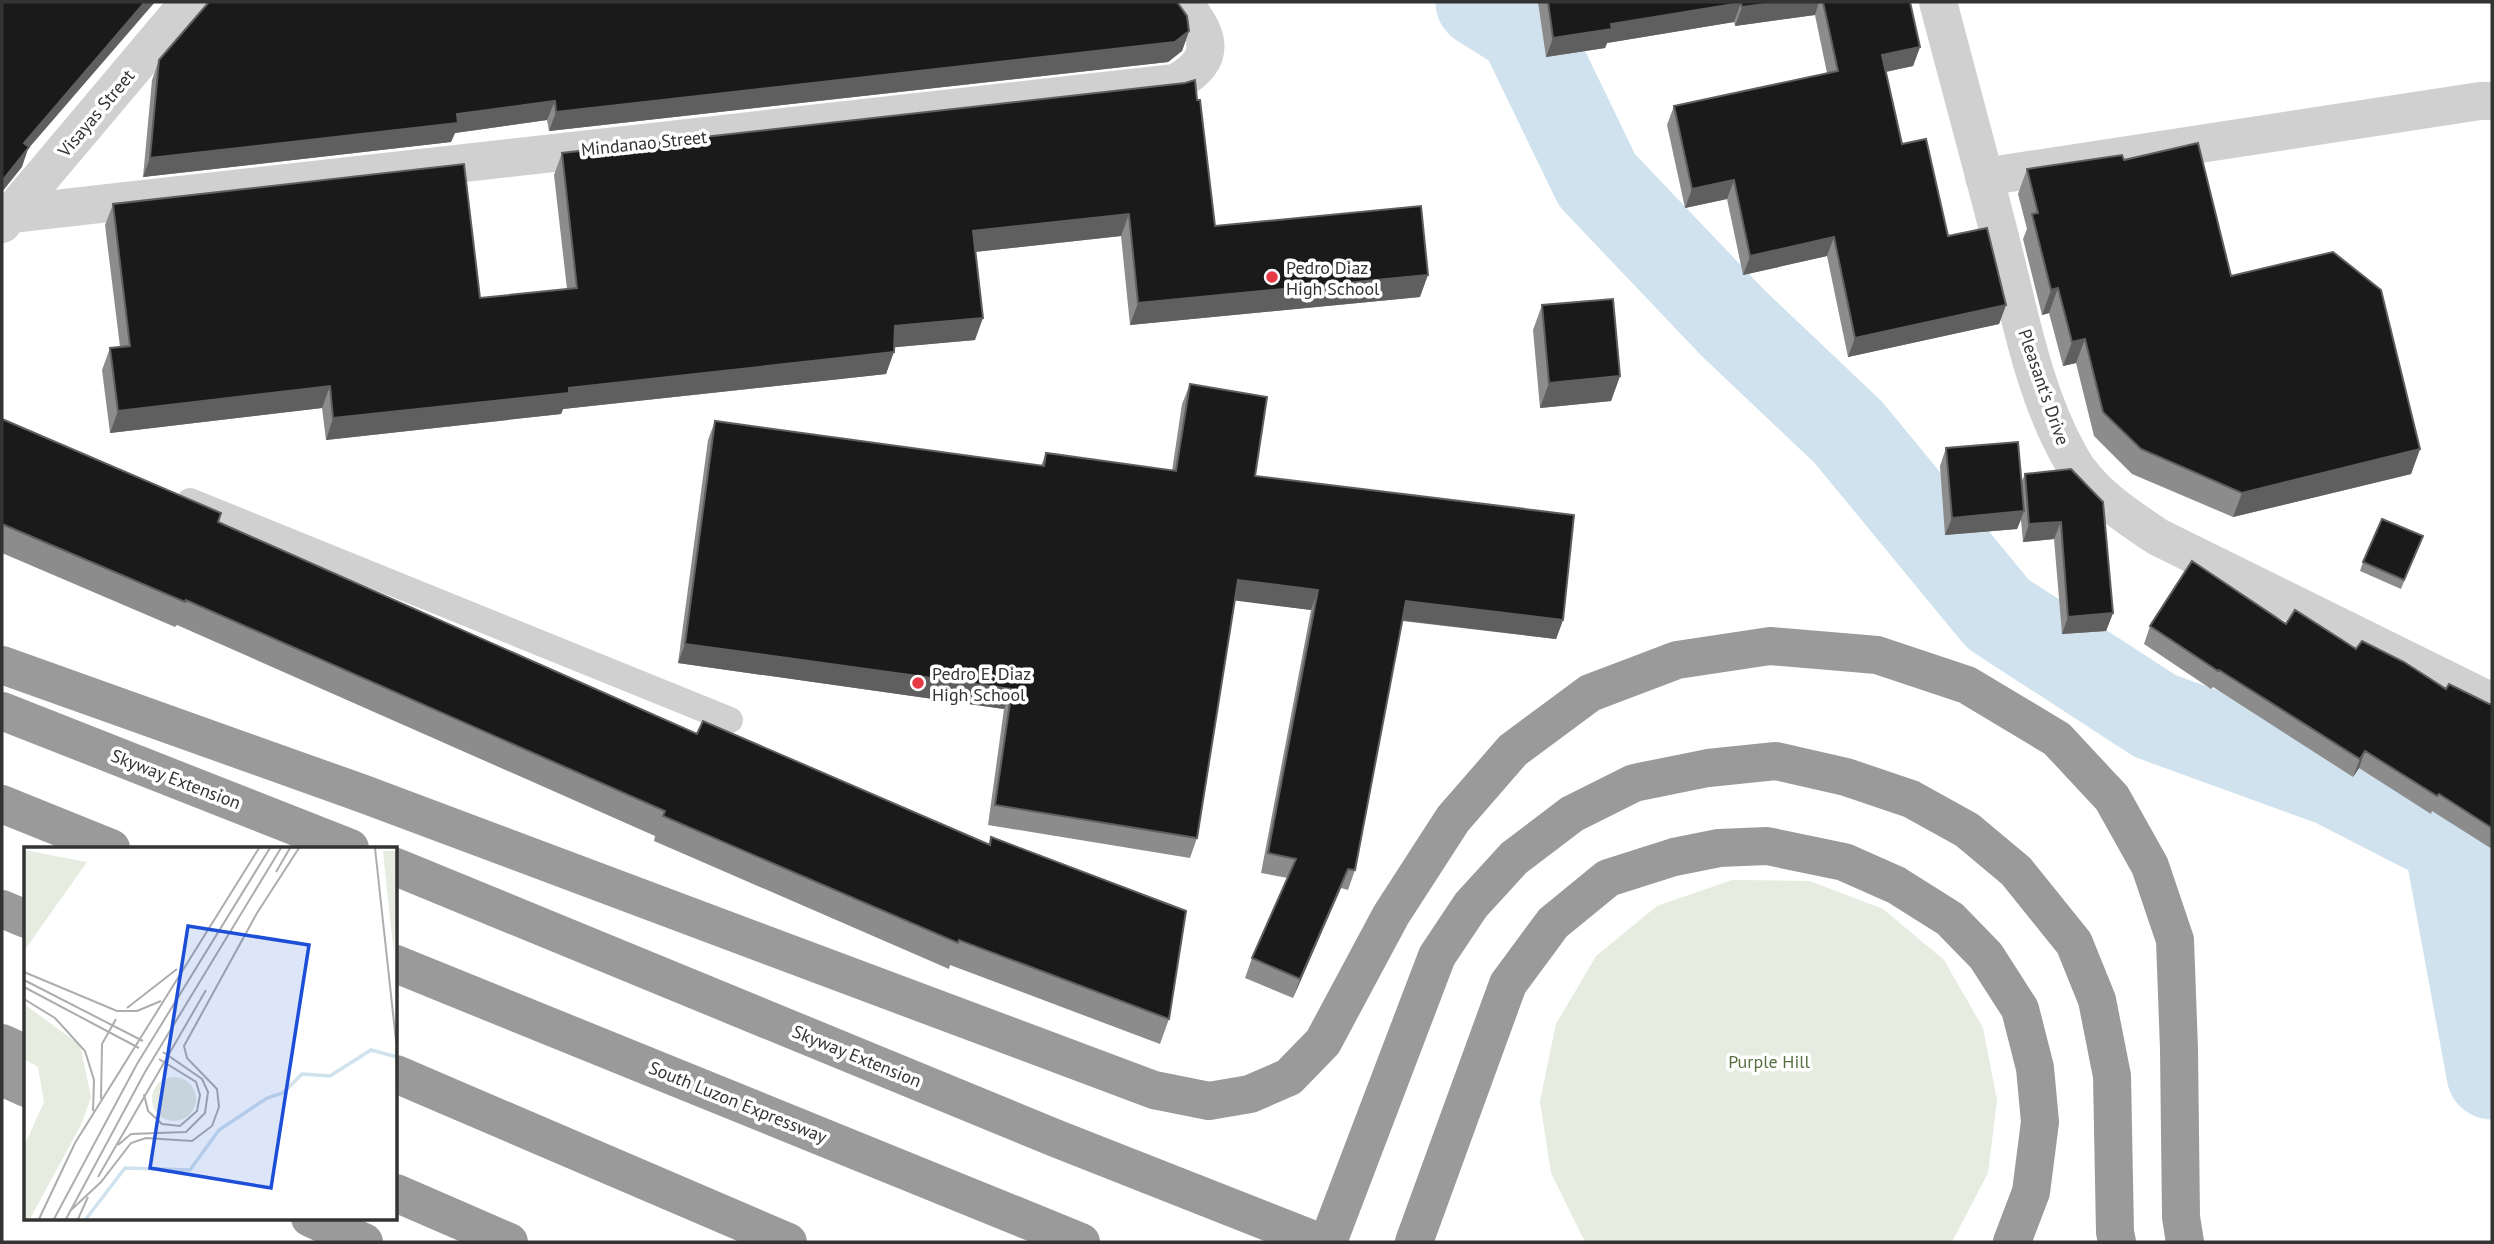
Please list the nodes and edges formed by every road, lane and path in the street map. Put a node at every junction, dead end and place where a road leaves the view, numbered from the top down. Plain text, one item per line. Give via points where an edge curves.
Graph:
1 (189, 2) edge
2 (1182, 2) edge
3 (1938, 2) edge
4 (2492, 101) edge
5 (1984, 177) junction
6 (6, 219) edge
7 (164, 490) edge
8 (2, 665) edge
9 (2492, 702) edge
10 (2, 711) edge
11 (730, 720) dead end
12 (2, 804) edge
13 (106, 847) edge
14 (345, 847) edge
15 (397, 867) edge
16 (2, 909) edge
17 (24, 918) edge
18 (397, 964) edge
19 (2, 1025) edge
20 (24, 1034) edge
21 (2, 1043) edge
22 (24, 1053) edge
23 (397, 1074) edge
24 (2, 1077) edge
25 (24, 1087) edge
26 (397, 1194) edge
27 (397, 1214) edge
28 (314, 1220) edge
29 (1037, 1223) junction
30 (363, 1242) edge
31 (461, 1242) edge
32 (509, 1242) edge
33 (788, 1242) edge
34 (1081, 1242) edge
35 (1097, 1242) edge
36 (1319, 1242) edge
37 (1328, 1242) edge
38 (1415, 1242) edge
39 (2012, 1242) edge
40 (2117, 1242) edge
41 (2185, 1242) edge

1 - 6 street, Visayas Street
2 - 6 street, Mindanao Street via 1205,37 1205,58 1193,74 1175,83
3 - 5 street, Pleasant's Drive
4 - 5 street
5 - 9 street, Pleasant's Drive via 2049,410 2070,457 2096,489 2158,537
7 - 11 lane
8 - 41 highway via 361,793 1154,1090 1209,1101 1250,1094 1289,1077 1323,1042 1391,915 1453,819 1513,750 1590,694 1677,660 1770,646 1877,655 1966,685 2057,739 2112,798 2150,866 2175,940
10 - 14 highway, Skyway Extension
12 - 13 highway
15 - 36 highway, Skyway Extension
16 - 17 highway
18 - 29 highway, South Luzon Expressway
19 - 20 highway
21 - 22 highway
23 - 33 highway
24 - 25 highway
26 - 32 highway
27 - 31 highway
28 - 30 highway
29 - 34 highway, South Luzon Expressway
29 - 35 highway
37 - 40 highway via 1437,956 1471,905 1514,858 1572,814 1633,783 1776,761 1846,777 1911,799 1967,830 2016,871 2074,943 2097,1000 2112,1076
38 - 39 highway via 1508,984 1553,923 1608,878 1674,857 1719,848 1767,846 1844,862 1896,885 1950,919 1986,956 2020,1009 2035,1068 2040,1122 2031,1192

